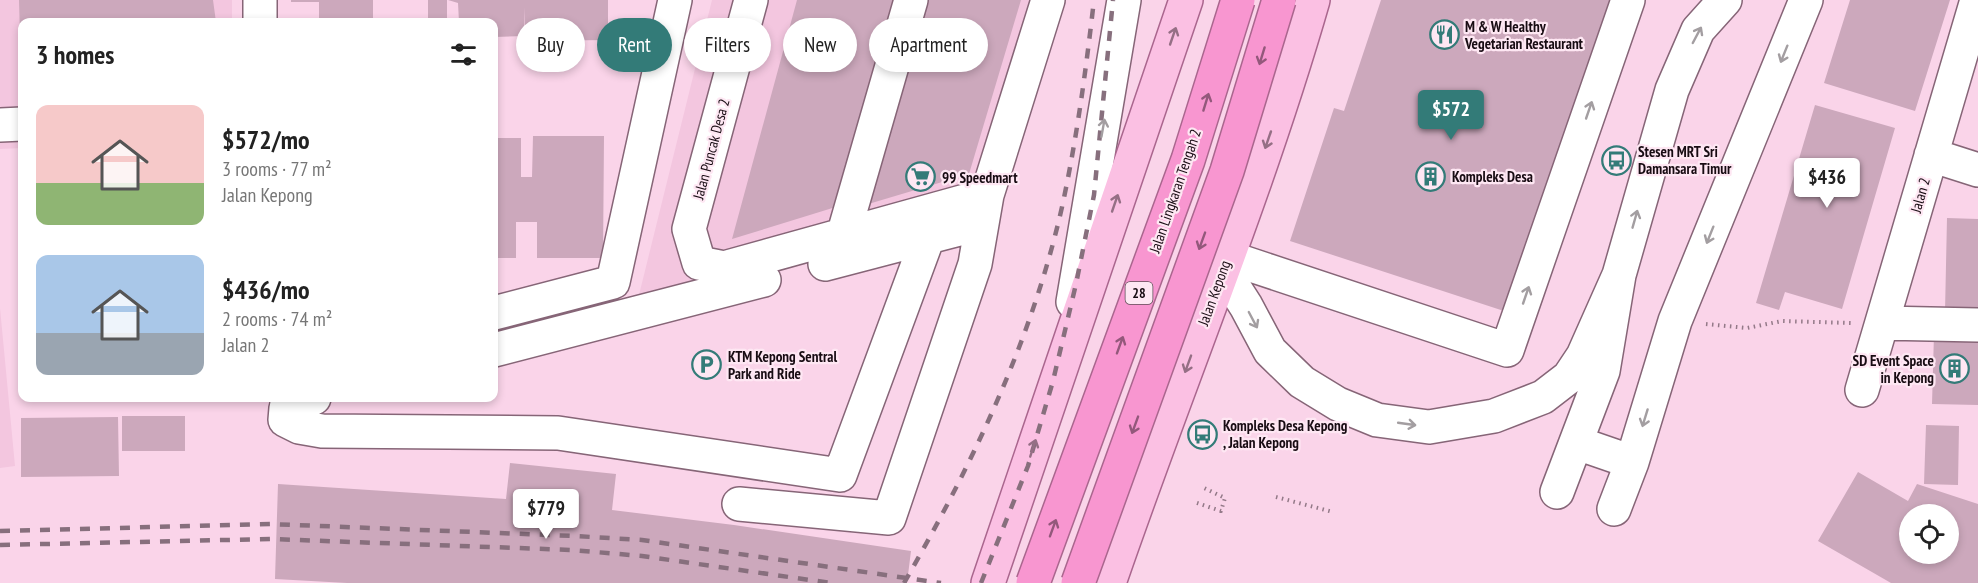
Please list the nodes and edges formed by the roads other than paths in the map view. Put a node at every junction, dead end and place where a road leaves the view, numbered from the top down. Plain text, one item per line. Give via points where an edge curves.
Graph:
1 (260, 0) edge
2 (675, 0) edge
3 (751, 0) edge
4 (911, 0) edge
5 (1048, 0) edge
6 (1124, 0) edge
7 (1186, 0) edge
8 (1238, 0) edge
9 (1279, 0) edge
10 (1313, 0) edge
11 (1324, 0) edge
12 (1628, 0) edge
13 (1725, 0) edge
14 (1806, 0) edge
15 (1977, 0) edge
16 (260, 18) edge
17 (1294, 65) junction
18 (18, 124) edge
19 (0, 125) edge
20 (1931, 155) junction
21 (1978, 170) edge
22 (987, 195) junction
23 (843, 236) junction
24 (928, 237) junction
25 (1225, 263) junction
26 (1619, 275) junction
27 (498, 312) edge
28 (1882, 323) junction
29 (1978, 325) edge
30 (498, 349) edge
31 (1066, 351) junction
32 (1862, 390) dead end
33 (303, 402) edge
34 (1577, 443) junction
35 (1632, 462) junction
36 (1557, 492) dead end
37 (739, 504) dead end
38 (1614, 509) dead end
39 (988, 583) edge
40 (1033, 583) edge
41 (1078, 583) edge
42 (1109, 583) edge

1 - 16 street
2 - 27 street via 613,282
3 - 23 street, Jalan Puncak Desa 2 via 689,230 699,263 724,268
4 - 23 street
5 - 22 street
31 -> 6 street
31 -> 7 main road
40 -> 8 highway, Jalan Lingkaran Tengah 2 / 28, bridge via 1188,160
9 -> 41 highway, bridge via 1227,171
10 - 17 main road, Jalan Kepong
11 - 17 main road
25 -> 12 street via 1507,350
26 -> 13 street via 1672,90 1698,30
14 -> 35 street via 1675,321
15 - 20 street, Jalan 2
17 -> 25 main road, Jalan Kepong
18 - 19 street
20 - 21 street
20 - 28 street, Jalan 2
22 - 23 street
22 - 24 street via 959,228
22 - 37 street via 975,264 889,518
24 - 30 street
24 - 33 street via 840,475 558,433 322,431 285,420 286,408
25 -> 26 street via 1270,351 1302,382 1338,404 1377,420 1429,427 1494,416 1543,398 1569,377 1583,356
25 -> 42 main road, Jalan Kepong
26 - 34 street via 1603,371
28 - 29 street
28 - 32 street, Jalan 2
39 -> 31 main road
34 - 35 street
34 - 36 street
35 - 38 street

